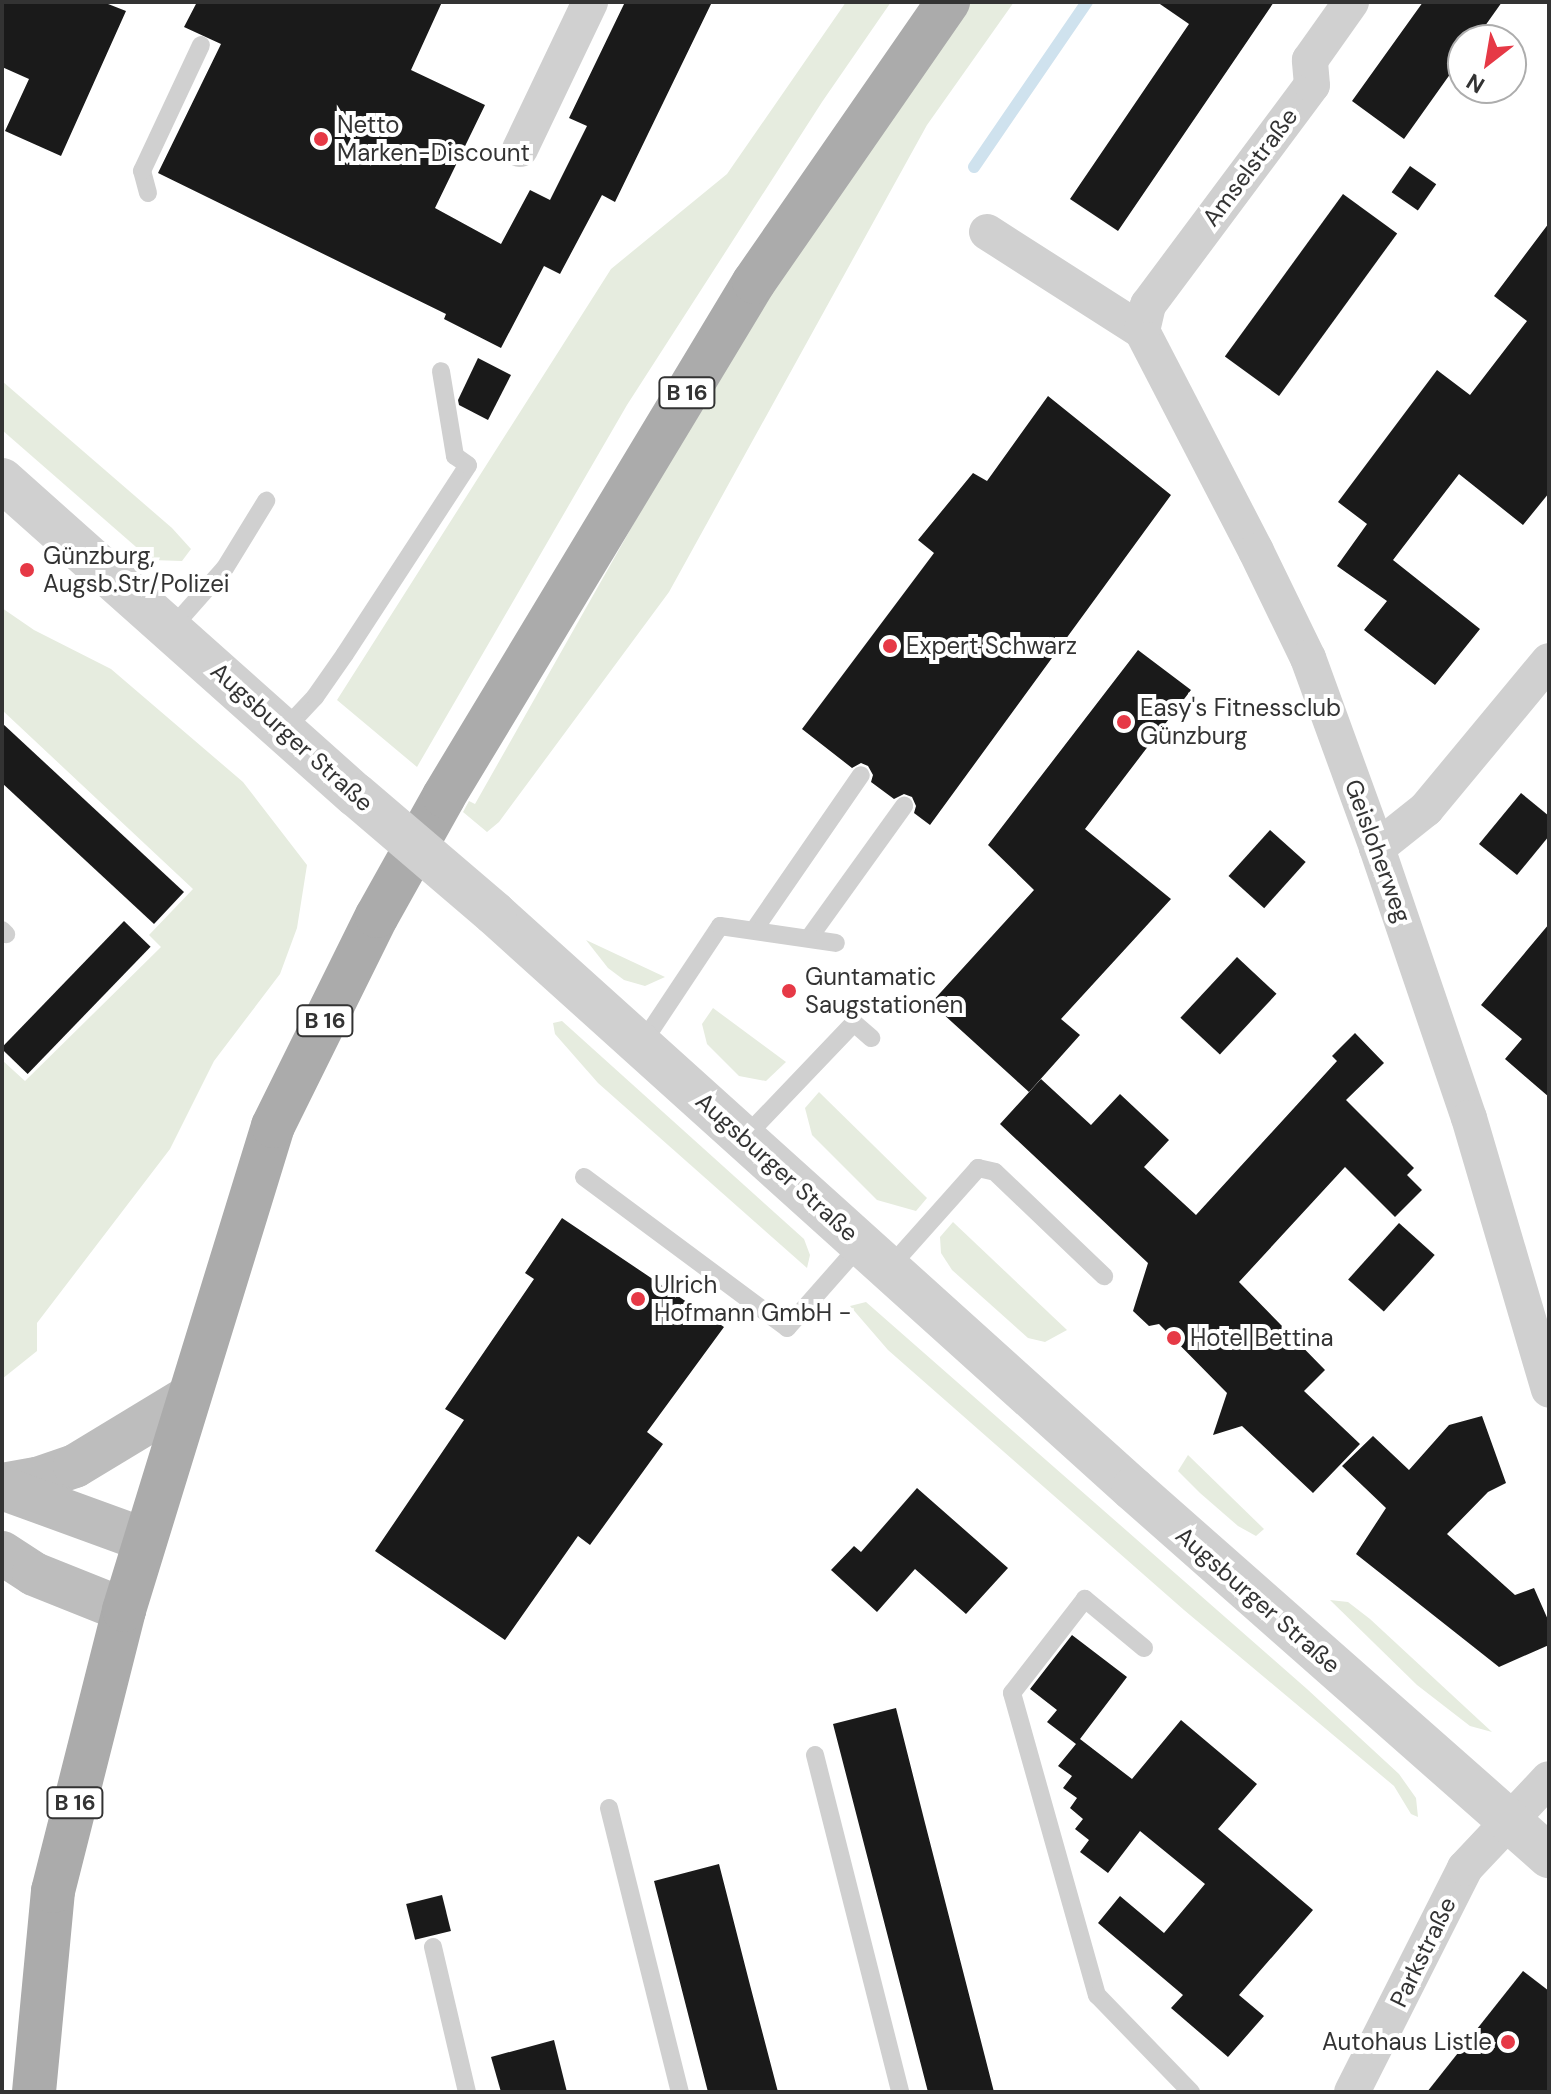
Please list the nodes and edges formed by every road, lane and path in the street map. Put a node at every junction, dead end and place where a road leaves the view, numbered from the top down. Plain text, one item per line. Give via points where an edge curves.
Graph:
1 (590, 2) edge
2 (948, 2) edge
3 (1351, 2) edge
4 (201, 45) dead end
5 (520, 149) dead end
6 (148, 193) dead end
7 (987, 232) dead end
8 (1142, 331) junction
9 (441, 371) dead end
10 (2, 480) edge
11 (266, 501) dead end
12 (171, 629) junction
13 (1549, 661) edge
14 (285, 729) junction
15 (861, 775) dead end
16 (904, 806) dead end
17 (1377, 848) junction
18 (754, 930) junction
19 (809, 938) junction
20 (836, 943) dead end
21 (871, 1038) dead end
22 (641, 1045) junction
23 (744, 1138) junction
24 (584, 1177) dead end
25 (876, 1255) junction
26 (1104, 1276) dead end
27 (1549, 1389) edge
28 (189, 1397) junction
29 (2, 1486) edge
30 (145, 1540) junction
31 (2, 1553) edge
32 (124, 1610) junction
33 (1144, 1648) dead end
34 (815, 1755) dead end
35 (1549, 1779) edge
36 (609, 1808) dead end
37 (1508, 1821) junction
38 (1549, 1856) edge
39 (433, 1947) dead end
40 (34, 2092) edge
41 (467, 2092) edge
42 (680, 2092) edge
43 (900, 2092) edge
44 (1191, 2092) edge
45 (1352, 2092) edge

1 - 5 street
2 - 28 main road, B 16 via 754,282 377,916 273,1126
3 - 8 street, Amselstraße via 1310,60 1312,85 1148,305
4 - 6 lane via 142,171
7 - 8 street
8 - 17 street, Geisloherweg via 1308,658
9 - 14 lane via 455,456 468,465 345,654
10 - 12 street, Augsburger Straße
11 - 12 lane via 225,568
12 - 14 street, Augsburger Straße
13 - 17 street via 1426,809
14 - 22 street, Augsburger Straße, bridge
15 - 18 lane
16 - 19 lane
17 - 27 street, Geisloherweg via 1469,1118
18 - 19 lane
18 - 22 lane via 720,926
19 - 20 lane
21 - 23 lane via 854,1023
22 - 23 street, Augsburger Straße
23 - 25 street, Augsburger Straße
24 - 25 lane via 787,1328
25 - 26 lane via 978,1168 995,1172
25 - 37 street, Augsburger Straße
28 - 29 main road via 75,1466
28 - 30 main road, B 16
29 - 30 main road
30 - 32 main road, B 16
31 - 32 main road via 34,1574
32 - 40 main road, B 16 via 53,1891
33 - 44 lane via 1085,1599 1012,1693 1097,1995
34 - 43 lane
35 - 37 street
36 - 42 lane
37 - 38 street, Augsburger Straße
37 - 45 street, Parkstraße via 1465,1868
39 - 41 lane

